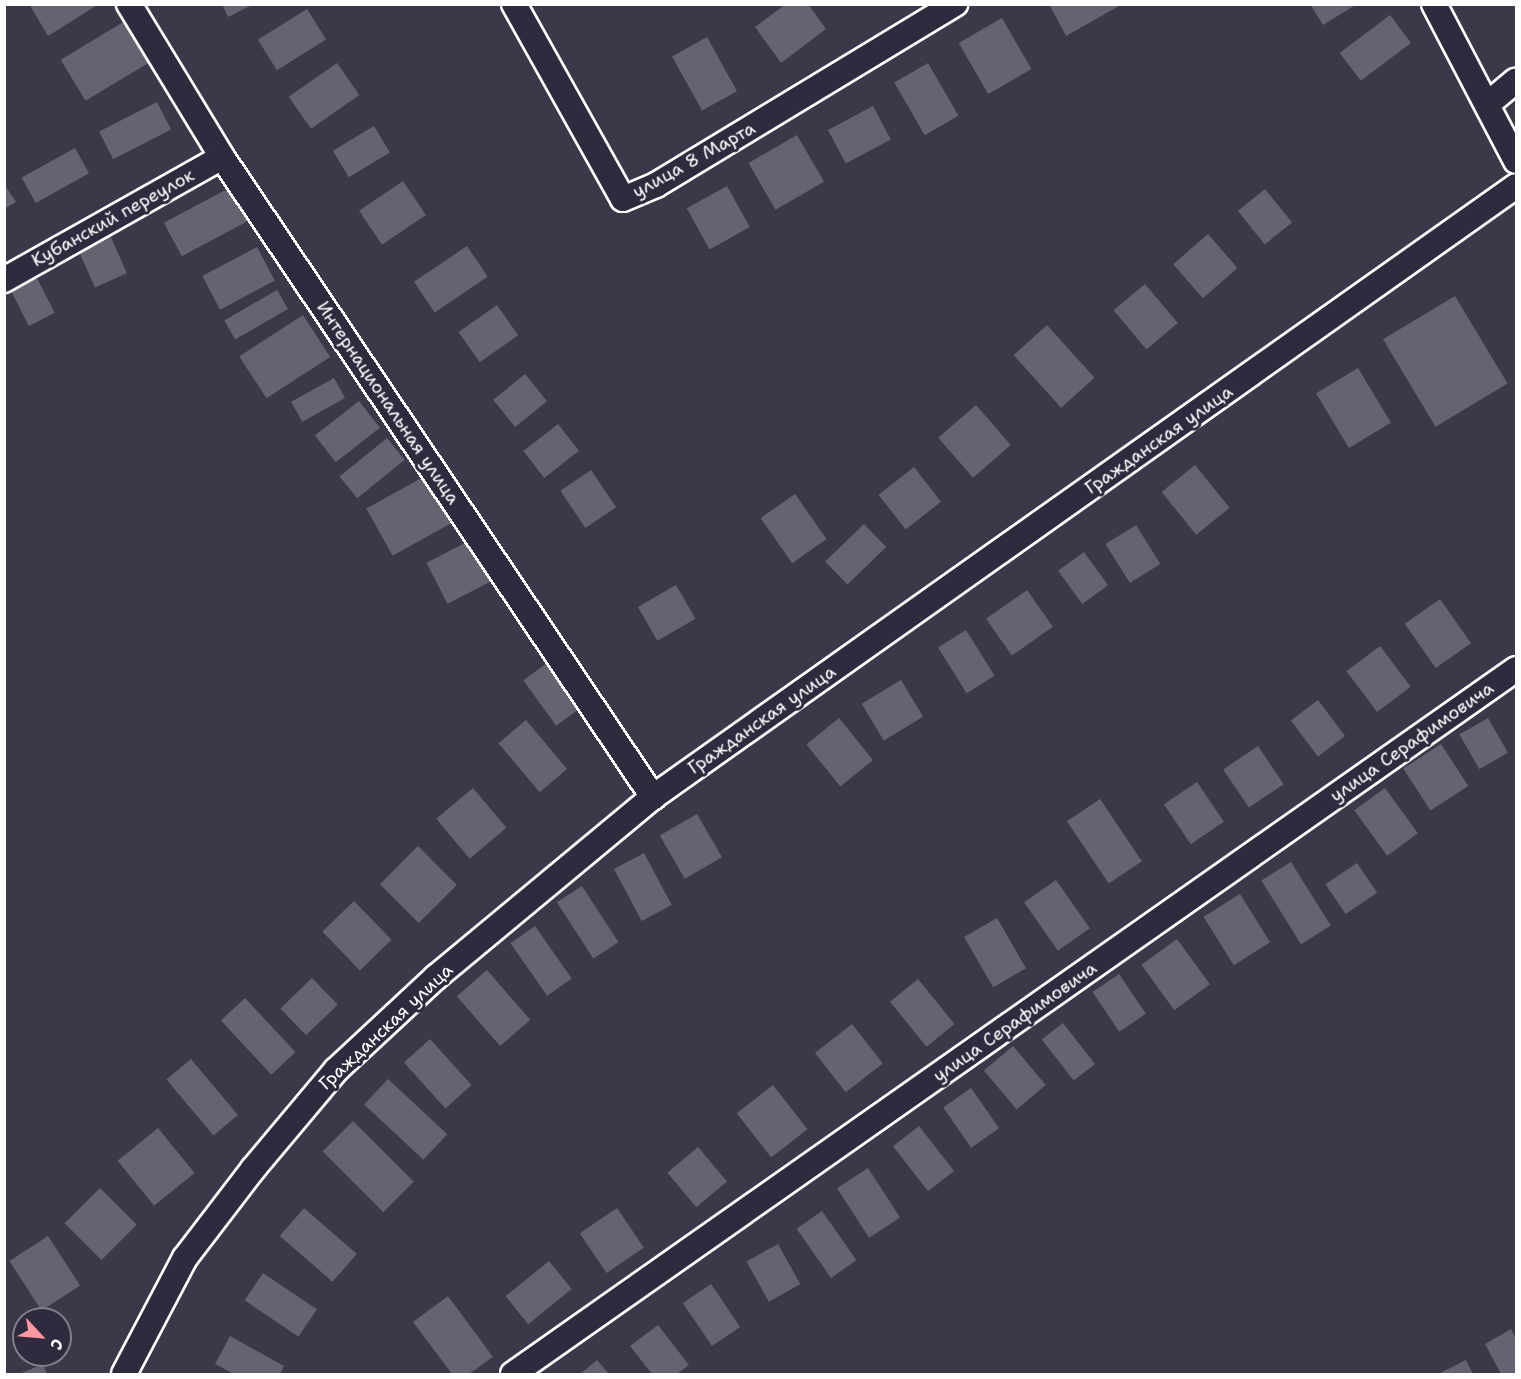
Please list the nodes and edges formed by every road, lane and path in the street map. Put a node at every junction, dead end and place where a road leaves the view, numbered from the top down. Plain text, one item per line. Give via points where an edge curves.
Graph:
1 (129, 4) edge
2 (514, 4) edge
3 (955, 4) edge
4 (1434, 4) edge
5 (1516, 80) edge
6 (1489, 103) junction
7 (222, 157) junction
8 (1516, 161) edge
9 (1516, 186) edge
10 (4, 280) edge
11 (1516, 669) edge
12 (653, 797) junction
13 (124, 1374) edge
14 (513, 1374) edge

1 - 7 street, Интернациональная улица
2 - 3 street, улица 8 Марта via 623,200 656,185
4 - 6 street
5 - 6 street
6 - 8 street
7 - 10 street, Кубанский переулок
7 - 12 street, Интернациональная улица
9 - 12 street, Гражданская улица
11 - 14 street, улица Серафимовича
12 - 13 street, Гражданская улица via 436,977 336,1070 185,1258

